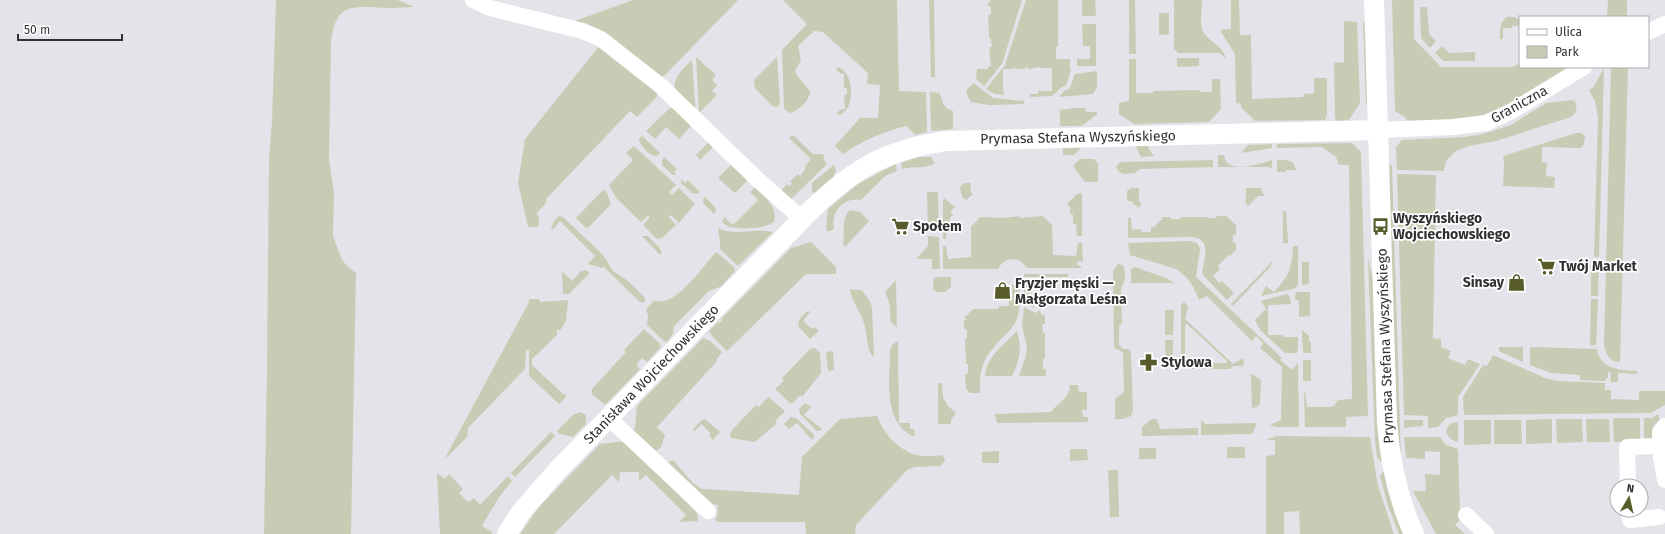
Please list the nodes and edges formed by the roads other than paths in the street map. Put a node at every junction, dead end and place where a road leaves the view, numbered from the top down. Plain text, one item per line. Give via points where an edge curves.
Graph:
1 (473, 0) edge
2 (1374, 0) edge
3 (1665, 24) edge
4 (1649, 32) edge
5 (1582, 68) edge
6 (1378, 130) junction
7 (802, 219) junction
8 (609, 418) junction
9 (1665, 426) edge
10 (1662, 454) edge
11 (1628, 478) edge
12 (1665, 480) edge
13 (708, 512) dead end
14 (1466, 514) dead end
15 (1659, 517) dead end
16 (1630, 518) edge
17 (507, 534) edge
18 (1414, 534) edge
19 (1486, 534) edge

1 - 7 street via 490,8 583,31 601,39 661,86
2 - 6 street, Prymasa Stefana Wyszyńskiego
3 - 4 street
5 - 6 street, Graniczna via 1512,111 1486,123
6 - 7 street, Prymasa Stefana Wyszyńskiego via 963,140 927,144 887,156 852,174 834,187
6 - 18 street, Prymasa Stefana Wyszyńskiego via 1388,441 1398,493
7 - 8 street, Stanisława Wojciechowskiego
8 - 13 street
8 - 17 street, Stanisława Wojciechowskiego via 536,494
9 - 10 street via 1660,432
10 - 11 street via 1627,447
10 - 12 street
14 - 19 street
15 - 16 street via 1630,520

